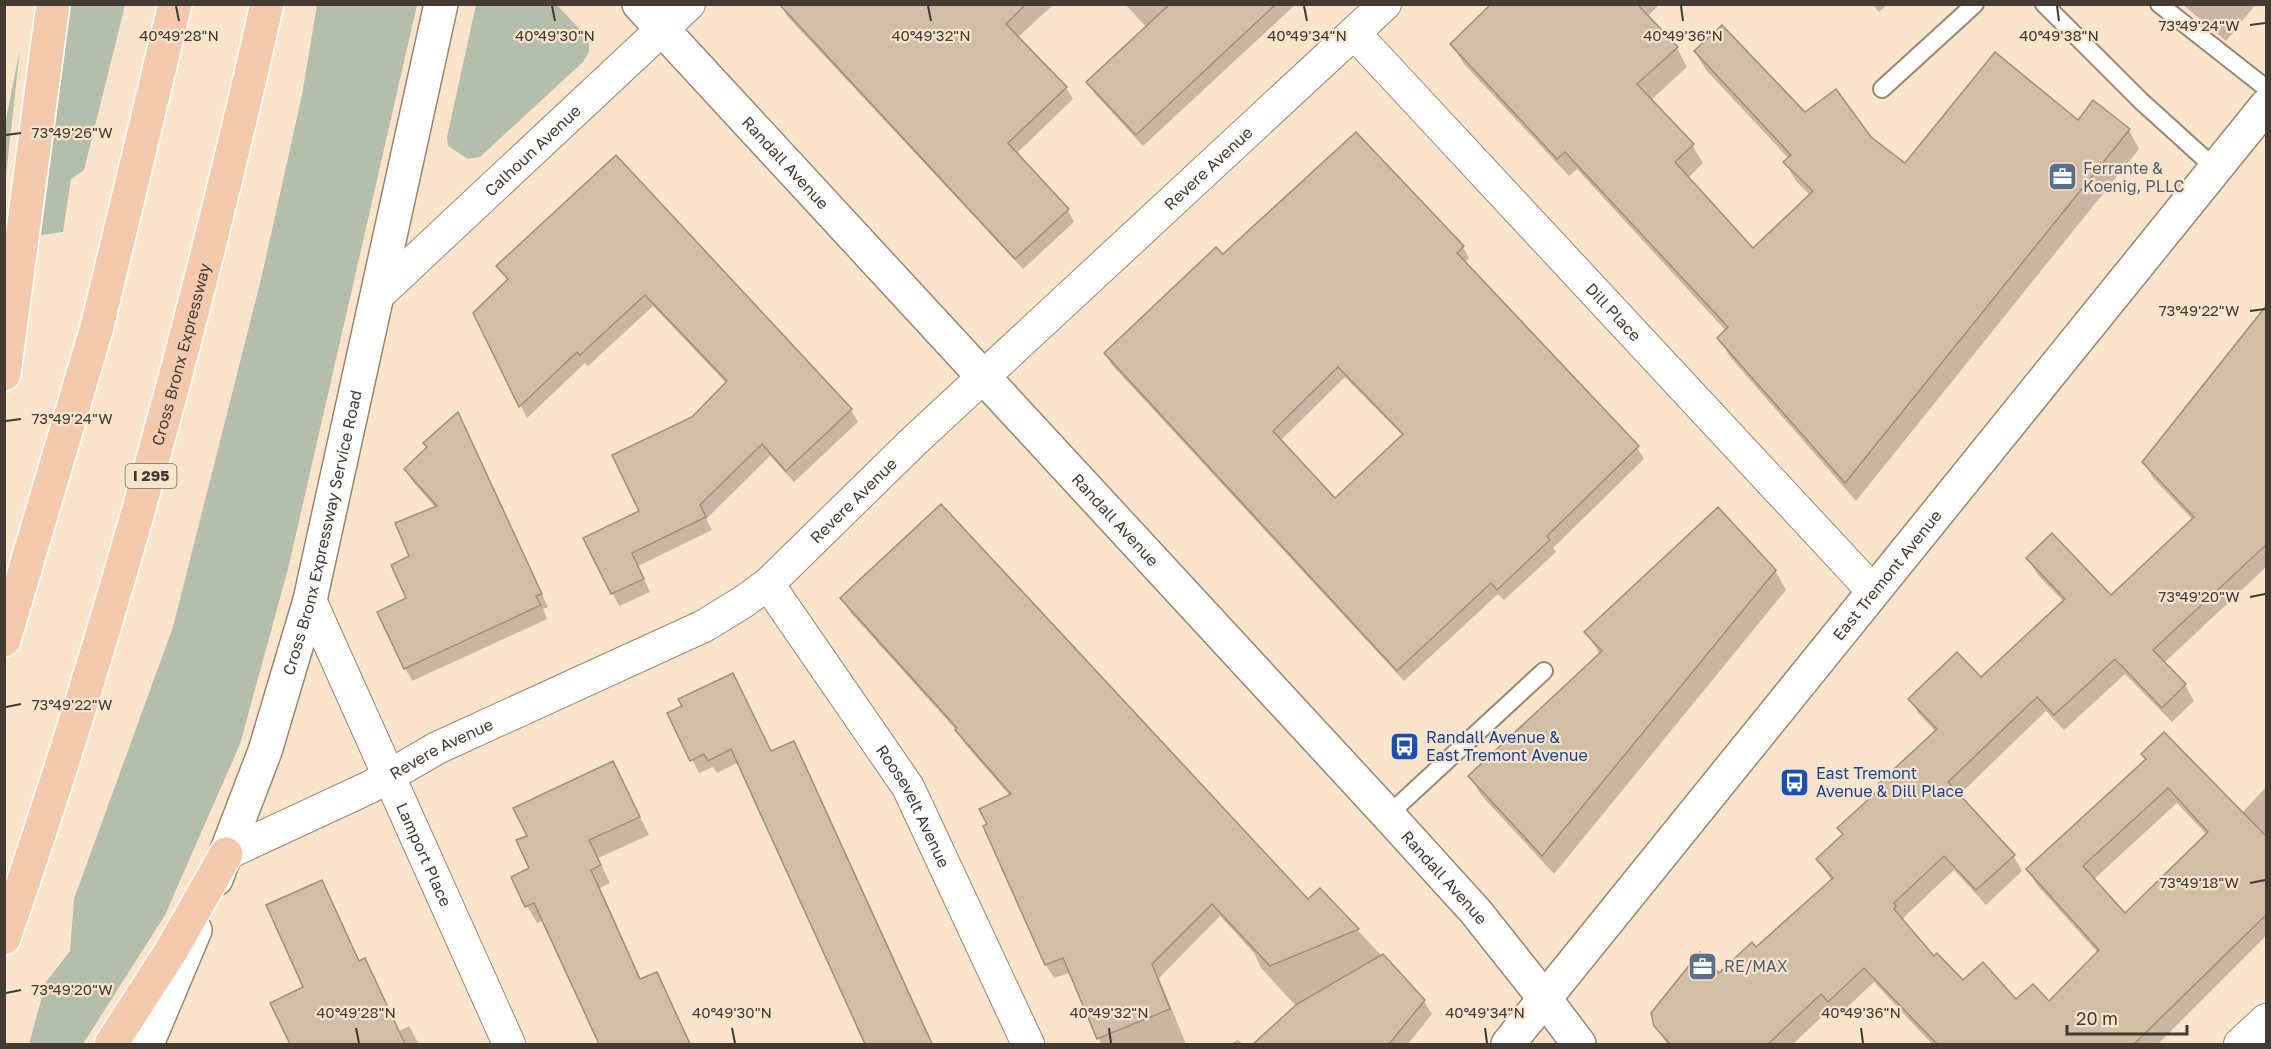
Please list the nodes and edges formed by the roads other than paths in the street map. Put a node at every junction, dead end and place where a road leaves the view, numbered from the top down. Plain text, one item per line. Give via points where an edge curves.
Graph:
1 (53, 4) edge
2 (175, 4) edge
3 (267, 4) edge
4 (441, 4) edge
5 (639, 4) edge
6 (689, 4) edge
7 (1384, 4) edge
8 (1975, 4) edge
9 (2044, 4) edge
10 (2159, 4) edge
11 (662, 30) junction
12 (1354, 33) junction
13 (1882, 88) dead end
14 (2266, 88) edge
15 (2266, 106) edge
16 (2216, 170) junction
17 (377, 296) junction
18 (4, 374) edge
19 (982, 377) junction
20 (768, 584) junction
21 (1873, 591) junction
22 (310, 600) junction
23 (4, 640) edge
24 (1544, 671) dead end
25 (390, 777) junction
26 (1388, 815) junction
27 (226, 854) junction
28 (4, 938) edge
29 (1545, 999) junction
30 (2266, 1020) edge
31 (111, 1044) edge
32 (147, 1044) edge
33 (509, 1044) edge
34 (1028, 1044) edge
35 (1508, 1044) edge
36 (1579, 1044) edge
37 (2240, 1044) edge

1 - 18 highway
2 - 23 highway via 95,337
3 - 28 highway, Cross Bronx Expressway / I 295 via 155,459 72,740
4 - 17 main road, Cross Bronx Expressway Service Road
5 - 11 main road, Randall Avenue
6 - 11 street, Calhoun Avenue
7 - 12 street, Revere Avenue
8 - 13 lane
9 - 16 lane
10 - 14 lane
11 - 17 street, Calhoun Avenue
11 - 19 main road, Randall Avenue
12 - 19 street, Revere Avenue
12 - 21 street, Dill Place
15 - 16 main road, East Tremont Avenue
16 - 21 main road, East Tremont Avenue
17 - 22 main road, Cross Bronx Expressway Service Road
19 - 20 street, Revere Avenue
19 - 26 main road, Randall Avenue
20 - 25 street, Revere Avenue via 704,626 437,747
20 - 34 street, Roosevelt Avenue via 908,787
21 - 29 main road, East Tremont Avenue
22 - 25 street, Lamport Place
22 - 27 main road, Cross Bronx Expressway Service Road via 265,751
24 - 26 lane
25 - 27 street, Revere Avenue
25 - 33 street, Lamport Place
26 - 29 main road, Randall Avenue via 1476,912
27 - 31 highway via 171,951
27 - 32 main road, Cross Bronx Expressway Service Road
29 - 35 main road, East Tremont Avenue
29 - 36 main road, Randall Avenue
30 - 37 street

